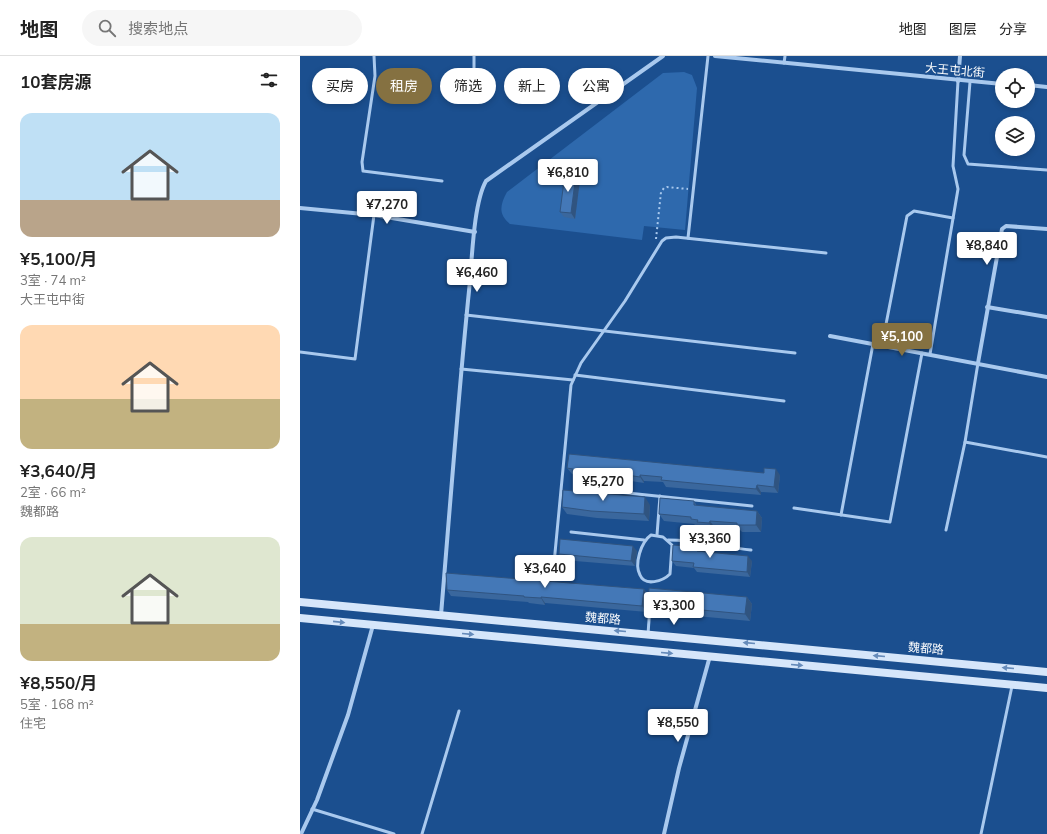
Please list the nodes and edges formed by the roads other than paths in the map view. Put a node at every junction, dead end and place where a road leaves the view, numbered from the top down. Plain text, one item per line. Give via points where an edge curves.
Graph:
1 (374, 56) edge
2 (474, 56) edge
3 (663, 56) edge
4 (708, 56) edge
5 (715, 56) edge
6 (785, 56) edge
7 (960, 56) edge
8 (784, 63) junction
9 (474, 68) edge
10 (958, 80) junction
11 (970, 82) junction
12 (995, 84) edge
13 (1035, 85) edge
14 (1047, 86) edge
15 (1047, 170) edge
16 (442, 181) dead end
17 (300, 208) edge
18 (374, 215) junction
19 (953, 218) junction
20 (1047, 229) edge
21 (475, 232) junction
22 (688, 238) junction
23 (826, 253) dead end
24 (987, 307) junction
25 (466, 315) junction
26 (1047, 317) edge
27 (604, 331) junction
28 (830, 336) dead end
29 (873, 344) junction
30 (882, 346) junction
31 (300, 352) edge
32 (795, 353) dead end
33 (922, 353) junction
34 (930, 354) junction
35 (978, 363) junction
36 (461, 369) junction
37 (575, 375) junction
38 (1047, 377) edge
39 (573, 380) junction
40 (784, 401) dead end
41 (965, 442) junction
42 (1047, 457) edge
43 (580, 488) dead end
44 (660, 496) junction
45 (752, 506) dead end
46 (794, 508) dead end
47 (841, 515) junction
48 (946, 530) dead end
49 (571, 532) dead end
50 (657, 535) junction
51 (644, 540) junction
52 (668, 540) junction
53 (751, 550) dead end
54 (553, 574) dead end
55 (652, 582) junction
56 (652, 589) edge
57 (300, 602) edge
58 (650, 604) edge
59 (441, 615) junction
60 (300, 618) edge
61 (373, 625) junction
62 (648, 634) junction
63 (710, 656) junction
64 (1047, 672) edge
65 (1013, 685) junction
66 (1047, 688) edge
67 (459, 711) dead end
68 (312, 809) junction
69 (301, 834) edge
70 (394, 834) edge
71 (422, 834) edge
72 (664, 834) edge
73 (981, 834) edge

1 - 16 lane via 376,76 362,162 363,171
2 - 9 lane
3 - 21 street via 486,181 481,190
4 - 22 lane
5 - 8 street, 大王屯北街
6 - 8 lane
7 - 10 street
8 - 10 street, 大王屯北街
10 - 11 street, 大王屯北街
10 - 19 lane via 953,166 958,189
11 - 12 street, 大王屯北街
11 - 15 lane via 964,155 968,164
13 - 14 street
17 - 18 street
18 - 21 street
18 - 31 lane via 355,359
19 - 30 lane via 914,211 907,216
19 - 34 lane
20 - 24 street via 1006,226 1002,229
21 - 25 street
22 - 23 lane
22 - 27 lane via 666,238
24 - 26 street
24 - 35 street
25 - 27 lane
25 - 36 street
27 - 32 lane
27 - 37 lane
28 - 29 street
29 - 30 street
29 - 47 lane
30 - 33 street
33 - 34 street
33 - 47 lane via 890,522
34 - 35 street
35 - 38 street
35 - 41 lane
36 - 39 lane
36 - 59 street
37 - 39 lane
37 - 40 lane
39 - 54 lane
41 - 42 lane
41 - 48 lane
43 - 44 lane
44 - 45 lane
44 - 50 lane
46 - 47 lane
49 - 51 lane
50 - 51 lane via 651,535
50 - 52 lane
51 - 55 lane via 640,548 638,570 644,580
52 - 53 lane
52 - 55 lane via 672,545 670,574 660,581
55 - 56 lane
57 - 59 main road, 魏都路
58 - 62 lane
62 -> 59 main road, 魏都路
60 -> 61 main road
61 -> 63 main road
61 - 68 street via 348,715
64 -> 62 main road, 魏都路
63 -> 65 main road
63 - 72 street
65 - 66 main road
65 - 73 lane
67 - 71 lane
68 - 69 street
68 - 70 lane

